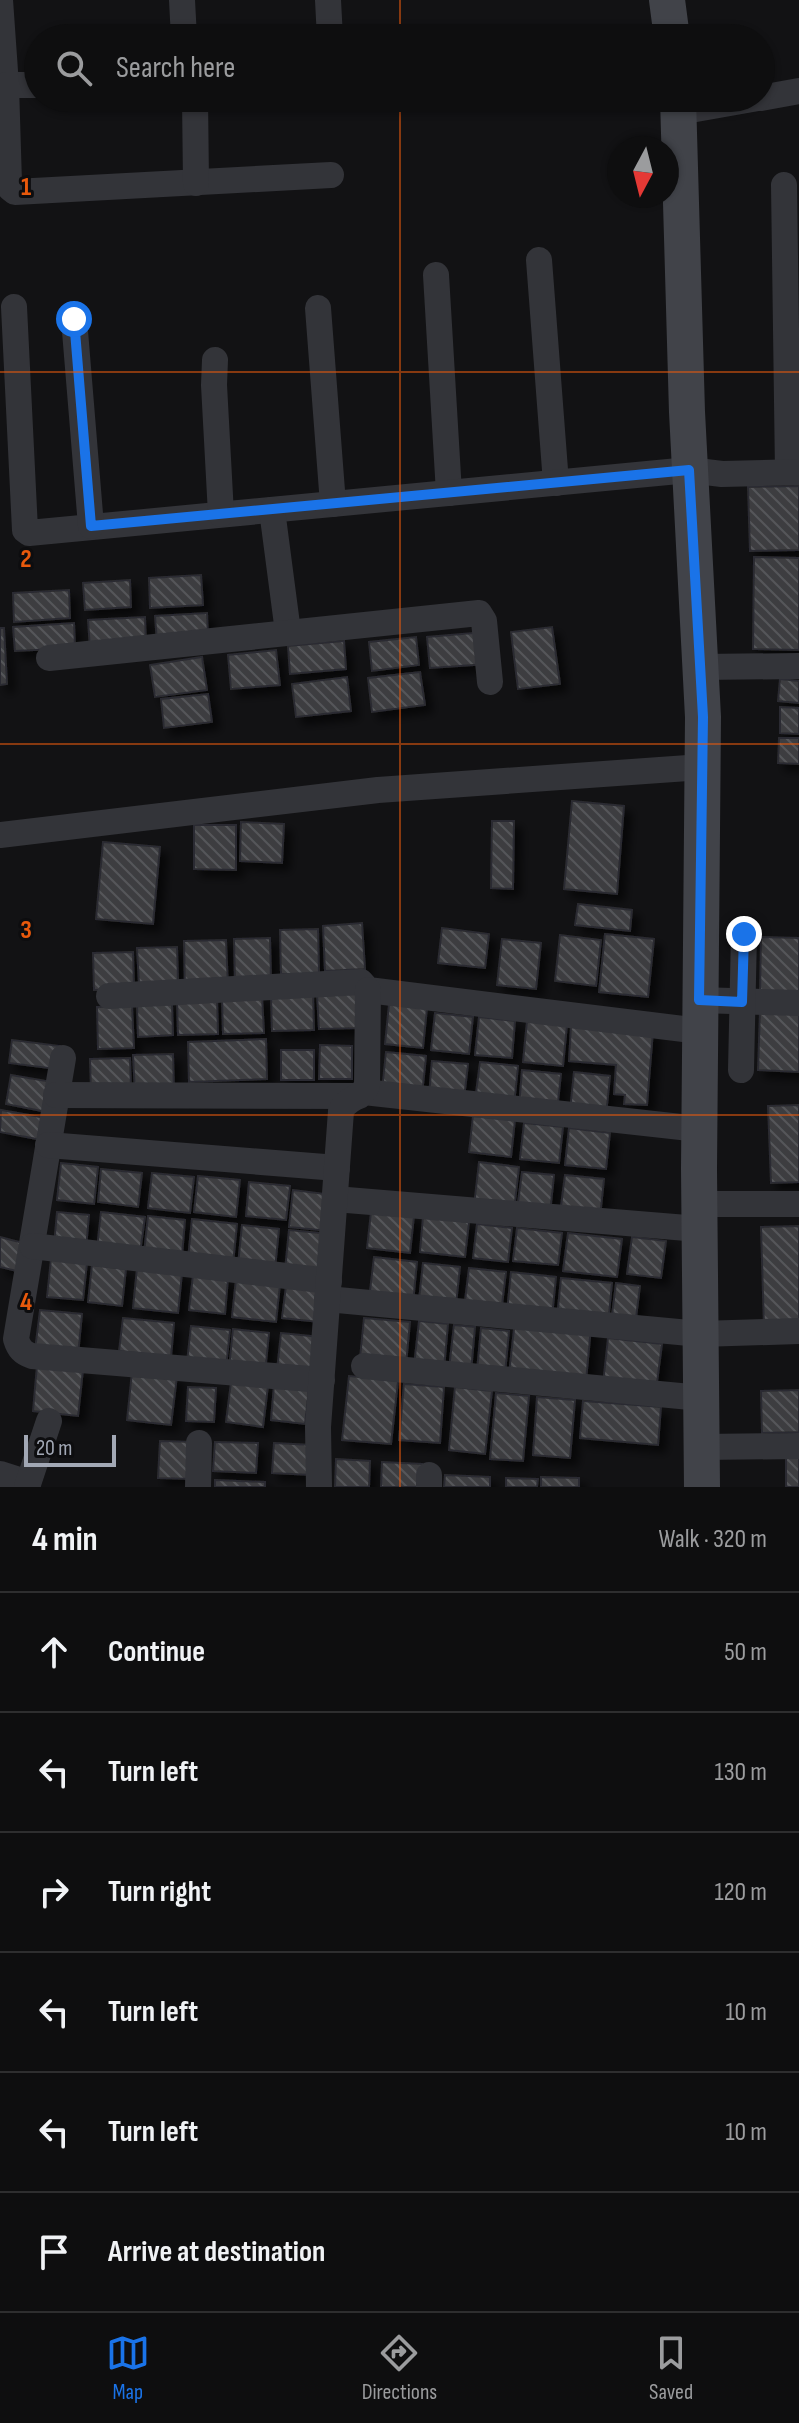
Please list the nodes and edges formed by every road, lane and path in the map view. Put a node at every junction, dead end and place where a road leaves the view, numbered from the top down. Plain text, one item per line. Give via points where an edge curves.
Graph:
1 (0, 0) edge
2 (182, 0) edge
3 (328, 0) edge
4 (667, 0) edge
5 (183, 24) edge
6 (329, 24) edge
7 (670, 24) edge
8 (6, 85) junction
9 (24, 85) edge
10 (799, 91) edge
11 (775, 95) edge
12 (195, 112) edge
13 (678, 112) edge
14 (331, 175) dead end
15 (196, 183) junction
16 (784, 185) dead end
17 (539, 260) dead end
18 (436, 275) dead end
19 (14, 307) dead end
20 (318, 308) dead end
21 (74, 319) dead end
22 (215, 360) dead end
23 (689, 470) junction
24 (793, 472) edge
25 (556, 483) junction
26 (449, 493) junction
27 (333, 504) junction
28 (272, 510) junction
29 (221, 514) junction
30 (91, 526) junction
31 (288, 632) junction
32 (49, 658) dead end
33 (799, 666) edge
34 (701, 667) junction
35 (490, 682) dead end
36 (702, 767) junction
37 (0, 835) edge
38 (744, 934) dead end
39 (368, 990) junction
40 (109, 996) dead end
41 (742, 1002) junction
42 (799, 1003) edge
43 (700, 1016) junction
44 (63, 1058) dead end
45 (741, 1070) dead end
46 (362, 1094) junction
47 (56, 1095) junction
48 (699, 1129) junction
49 (48, 1145) junction
50 (337, 1168) junction
51 (335, 1199) junction
52 (799, 1204) edge
53 (699, 1216) junction
54 (32, 1246) junction
55 (328, 1290) junction
56 (799, 1331) edge
57 (700, 1334) junction
58 (364, 1366) dead end
59 (322, 1380) junction
60 (701, 1398) junction
61 (49, 1421) dead end
62 (199, 1443) dead end
63 (799, 1446) edge
64 (701, 1447) junction
65 (0, 1474) edge
66 (28, 1485) edge
67 (198, 1487) edge
68 (319, 1487) edge
69 (702, 1487) edge

1 - 8 street
2 - 5 street
3 - 6 street
4 - 7 street
8 - 9 street
8 - 15 street via 9,183 15,192
10 - 11 street
12 - 15 street
13 - 23 street
14 - 15 street
16 - 24 street
17 - 25 street
18 - 26 street
19 - 30 street via 25,530
20 - 27 street
21 - 30 street
22 - 29 street
23 - 24 street
23 - 25 street
23 - 34 street
25 - 26 street
26 - 27 street
27 - 28 street
28 - 29 street
28 - 31 street
29 - 30 street
31 - 32 street
31 - 35 street via 479,613
33 - 34 street
34 - 36 street
36 - 37 street via 378,790
36 - 43 street
38 - 41 street
39 - 40 street via 356,982
39 - 43 street
39 - 46 street via 367,1086
41 - 42 street
41 - 43 street
41 - 45 street
43 - 48 street
44 - 47 street
46 - 47 street
46 - 48 street
46 - 50 street via 341,1111
47 - 49 street
48 - 53 street
49 - 50 street
49 - 54 street
50 - 51 street
51 - 53 street
51 - 55 street
52 - 53 street
53 - 57 street
54 - 55 street
54 - 59 street via 16,1339 24,1353
55 - 57 street
55 - 59 street
56 - 57 street
57 - 60 street
58 - 60 street
59 - 68 street
60 - 64 street
61 - 66 street
62 - 67 street
63 - 64 street
64 - 69 street
65 - 66 street

